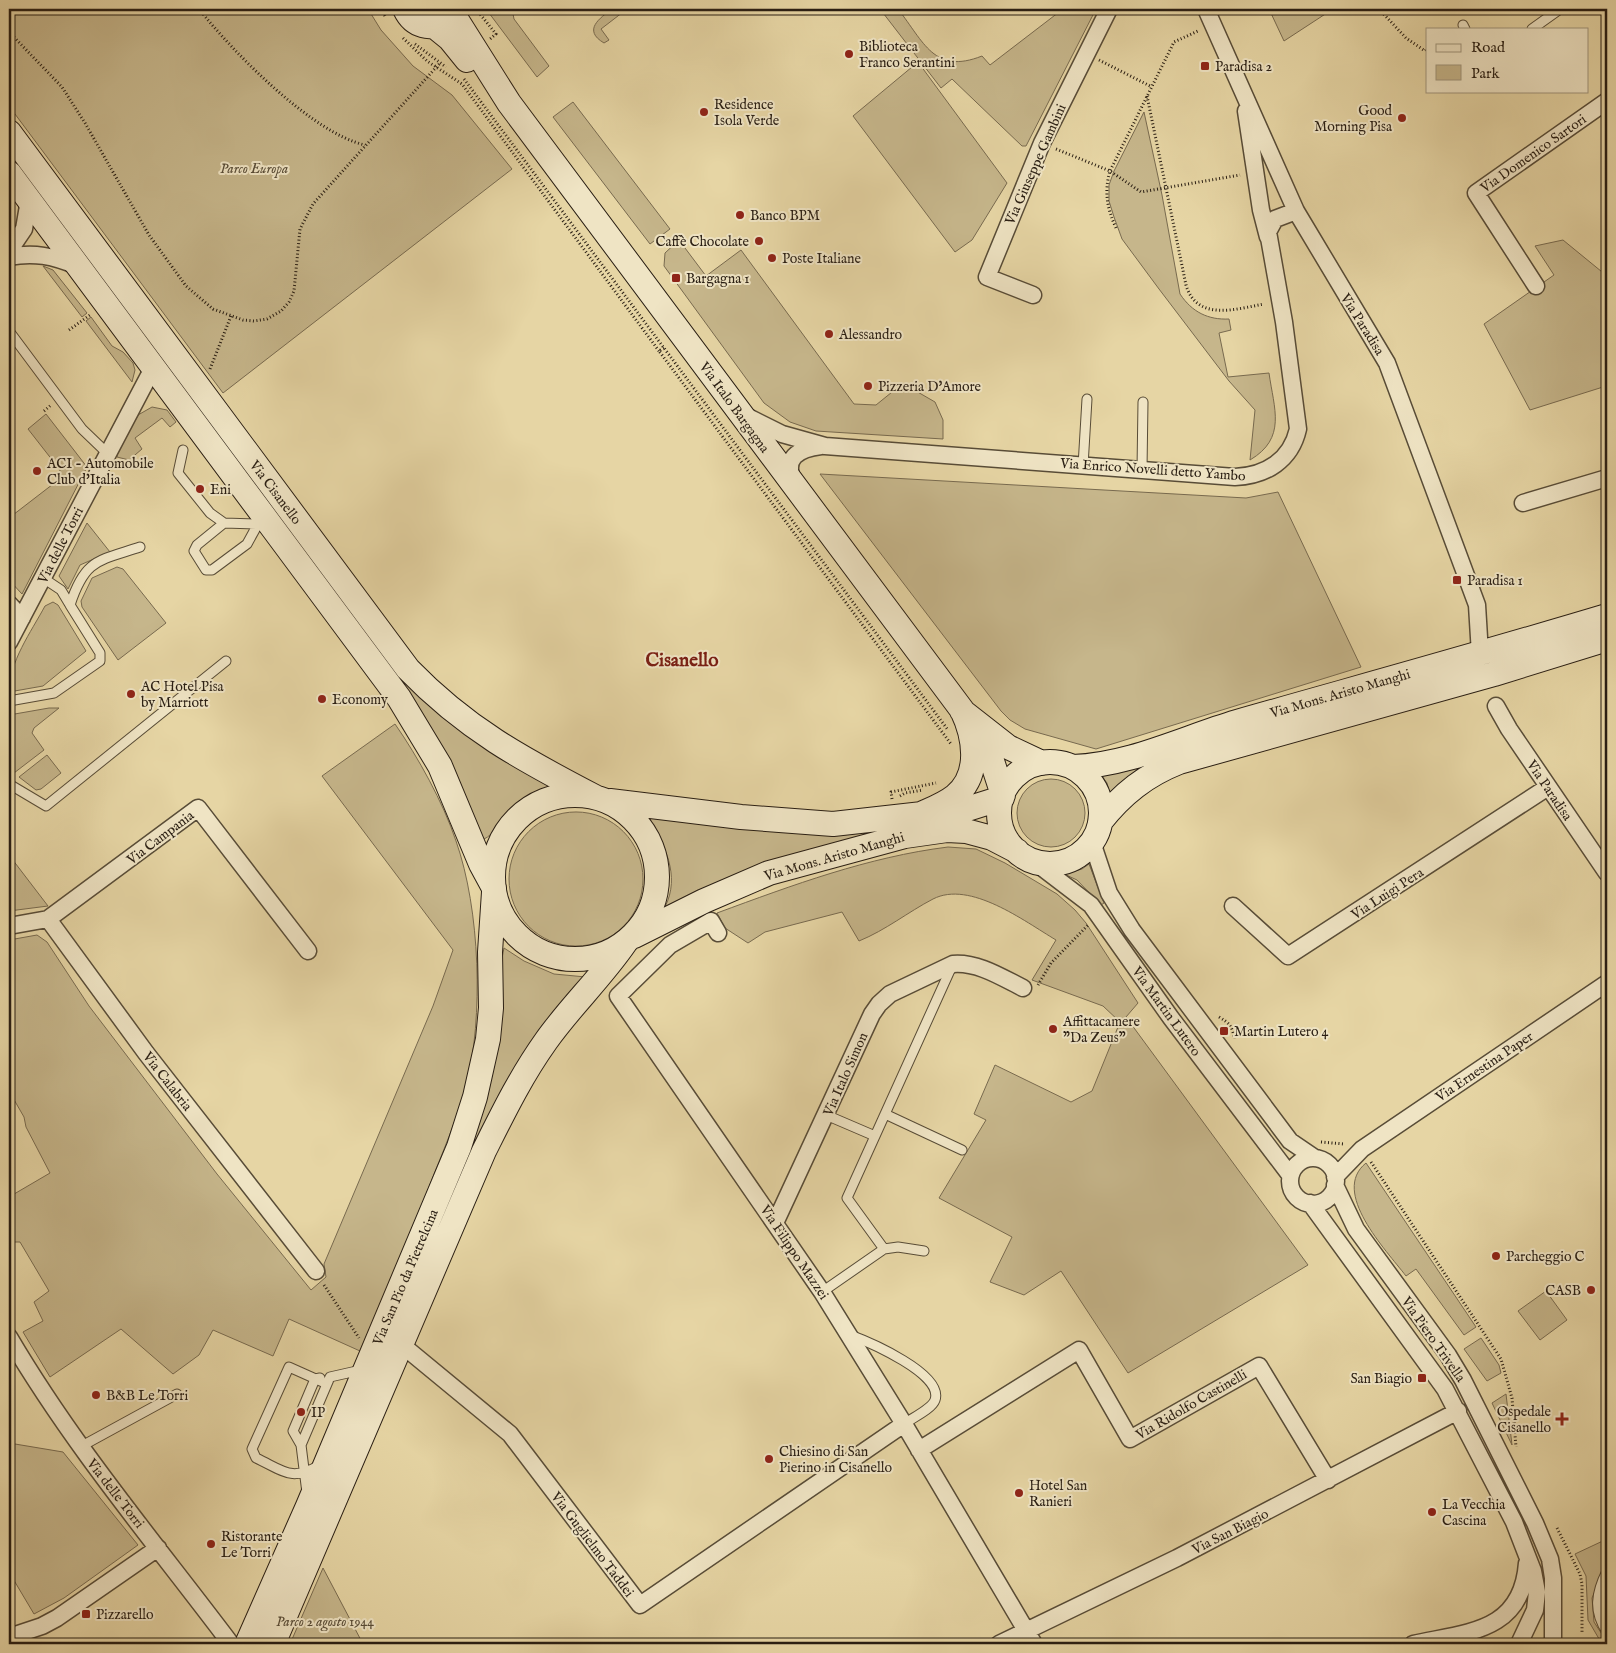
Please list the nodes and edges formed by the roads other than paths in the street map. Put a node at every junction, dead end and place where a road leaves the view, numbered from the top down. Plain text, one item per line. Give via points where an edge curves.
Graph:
1 (1109, 9) edge
2 (1206, 9) edge
3 (1560, 9) edge
4 (392, 12) edge
5 (446, 15) edge
6 (1533, 28) edge
7 (1243, 93) junction
8 (1607, 100) edge
9 (9, 132) edge
10 (9, 173) edge
11 (29, 200) junction
12 (1296, 210) junction
13 (1270, 242) junction
14 (9, 251) edge
15 (9, 258) edge
16 (78, 267) junction
17 (1536, 286) dead end
18 (1033, 295) dead end
19 (9, 331) edge
20 (153, 368) junction
21 (1087, 398) dead end
22 (1143, 402) dead end
23 (737, 409) junction
24 (825, 446) junction
25 (182, 450) dead end
26 (107, 453) junction
27 (1083, 466) junction
28 (1142, 469) junction
29 (1607, 478) edge
30 (801, 496) junction
31 (1523, 504) dead end
32 (224, 523) junction
33 (140, 547) dead end
34 (43, 578) junction
35 (9, 604) edge
36 (70, 605) junction
37 (1607, 616) edge
38 (22, 618) junction
39 (1607, 639) edge
40 (9, 642) edge
41 (1480, 654) junction
42 (226, 661) dead end
43 (9, 701) edge
44 (1496, 706) dead end
45 (965, 717) junction
46 (1042, 763) junction
47 (1073, 767) junction
48 (9, 784) edge
49 (1548, 787) junction
50 (1002, 797) junction
51 (600, 799) junction
52 (921, 814) junction
53 (1096, 832) junction
54 (1025, 855) junction
55 (1607, 873) edge
56 (494, 890) junction
57 (1233, 906) dead end
58 (48, 919) junction
59 (9, 926) edge
60 (718, 933) dead end
61 (628, 940) junction
62 (308, 951) dead end
63 (953, 964) junction
64 (1607, 983) edge
65 (1023, 988) road end
66 (885, 1114) junction
67 (826, 1115) junction
68 (875, 1136) junction
69 (962, 1150) dead end
70 (1360, 1150) junction
71 (1318, 1159) junction
72 (1290, 1175) junction
73 (1335, 1181) junction
74 (1310, 1203) junction
75 (776, 1221) junction
76 (884, 1249) junction
77 (924, 1251) dead end
78 (316, 1271) road end
79 (822, 1292) junction
80 (850, 1335) junction
81 (9, 1337) edge
82 (402, 1345) junction
83 (369, 1363) junction
84 (315, 1379) junction
85 (328, 1381) junction
86 (177, 1394) dead end
87 (1458, 1411) junction
88 (904, 1424) junction
89 (301, 1445) junction
90 (80, 1447) junction
91 (919, 1450) junction
92 (327, 1462) junction
93 (305, 1474) junction
94 (1328, 1480) junction
95 (308, 1506) junction
96 (158, 1548) junction
97 (1528, 1558) junction
98 (1607, 1572) edge
99 (1607, 1632) edge
100 (9, 1637) edge
101 (1031, 1638) edge
102 (1439, 1639) junction
103 (231, 1644) edge
104 (247, 1644) edge
105 (273, 1644) edge
106 (999, 1644) edge
107 (1413, 1644) edge
108 (1455, 1644) edge
109 (1519, 1644) edge
110 (1553, 1644) edge

1 - 18 street, Via Giuseppe Gambini via 1042,143 987,277
2 - 7 street, Via Paradisa
3 - 6 lane
4 - 5 main road via 424,26
5 - 23 main road, Via Italo Bargagna via 450,39 509,103
7 - 12 street, Via Paradisa
7 - 13 street, Via Enrico Novelli detto Yambo via 1261,210
8 - 17 street, Via Domenico Sartori via 1476,193
9 - 51 main road, Via Cisanello via 408,668 493,742
10 - 11 main road, Via Cisanello
11 - 14 street via 24,229
11 - 16 main road, Via Cisanello
12 - 13 street, Via Enrico Novelli detto Yambo via 1271,223 1268,232
12 - 41 street, Via Paradisa via 1377,345 1396,384 1477,606
13 - 28 street, Via Enrico Novelli detto Yambo via 1298,418 1293,444 1276,465 1250,476
15 - 16 street via 45,255
16 - 20 main road, Via Cisanello
19 - 26 lane via 82,429
20 - 26 street, Via delle Torri
20 - 56 main road, Via Cisanello via 399,698 440,766
21 - 27 lane
22 - 28 lane
23 - 24 street, Via Enrico Novelli detto Yambo via 773,431
23 - 30 main road, Via Italo Bargagna
24 - 27 street, Via Enrico Novelli detto Yambo
24 - 30 street, Via Enrico Novelli detto Yambo via 805,449 793,458 791,476
25 - 32 lane via 178,473 210,513
26 - 34 street, Via delle Torri
27 - 28 street, Via Enrico Novelli detto Yambo
29 - 31 street
30 - 45 main road, Via Italo Bargagna
32 - 32 lane via 258,524 247,544 212,570 206,570 194,550
33 - 36 lane via 88,568 81,576
34 - 36 lane via 61,590
34 - 38 street, Via delle Torri
35 - 38 street
36 - 43 lane via 100,653 100,661 54,693
37 - 41 main road, Via Mons. Aristo Manghi
38 - 40 street, Via delle Torri
39 - 53 main road, Via Mons. Aristo Manghi via 1179,762 1136,784
41 - 47 main road, Via Mons. Aristo Manghi via 1213,729 1125,759
42 - 48 lane via 46,806
44 - 49 street, Via Paradisa
45 - 46 main road, Via Italo Bargagna via 1008,747
45 - 50 main road, Via Italo Bargagna via 992,761
45 - 52 main road, Via Italo Bargagna via 973,752 966,784 949,800
46 - 47 main road via 1058,762
46 - 50 main road via 1020,772
47 - 53 main road via 1089,779 1096,790 1100,802
49 - 55 street, Via Paradisa
49 - 57 street, Via Luigi Pera via 1288,956
50 - 52 main road, Via Mons. Aristo Manghi via 967,809
50 - 54 main road via 1000,812 1007,839
51 - 52 main road, Via Mons. Aristo Manghi via 820,824
51 - 56 main road via 561,796 523,813 499,846 493,870
51 - 61 main road via 630,815 652,846 657,864 656,892 651,911
53 - 54 main road via 1082,853 1062,862 1047,863
53 - 71 street, Via Martin Lutero via 1109,893 1132,930 1290,1141
54 - 61 main road, Via Mons. Aristo Manghi via 992,838 966,831 947,830 904,836 769,873 704,901
54 - 72 street, Via Martin Lutero via 1091,905 1171,1018
56 - 61 main road via 502,914 514,932 542,952 564,958 587,958 608,953
56 - 83 main road, Via San Pio da Pietrelcina via 491,1008 477,1089 450,1171
58 - 59 street
58 - 62 street, Via Campania via 198,808
58 - 78 street, Via Calabria via 152,1060
60 - 75 street, Via Filippo Mazzei via 711,921 670,945 618,996
61 - 82 main road, Via San Pio da Pietrelcina via 547,1039 506,1106
63 - 65 street via 980,967
63 - 66 lane
63 - 67 street, Via Italo Simon via 895,992 875,1008
64 - 70 street, Via Ernestina Paper
66 - 68 lane
66 - 69 lane
67 - 68 lane
67 - 75 street, Via Italo Simon
68 - 76 lane via 847,1198
70 - 71 street, Via Ernestina Paper via 1339,1158
70 - 73 street, Via Ernestina Paper
71 - 72 street via 1309,1158 1297,1164
71 - 73 street via 1330,1166
72 - 74 street via 1293,1193 1303,1202
73 - 74 street via 1329,1197
73 - 110 street, Via Piero Trivella via 1356,1229 1463,1380 1535,1523 1552,1569
74 - 87 street, Via Piero Trivella via 1431,1367
75 - 79 street, Via Filippo Mazzei
76 - 77 lane via 898,1247
76 - 79 lane
79 - 80 street, Via Filippo Mazzei
80 - 88 street, Via Filippo Mazzei
80 - 88 lane via 897,1357 934,1388 933,1403
81 - 90 street, Via delle Torri via 38,1387
82 - 88 street, Via Guglielmo Taddei via 510,1434 640,1605
82 - 105 main road, Via San Pio da Pietrelcina
83 - 85 lane
83 - 92 main road, Via San Pio da Pietrelcina
84 - 85 lane
84 - 89 lane via 292,1432
84 - 93 lane via 289,1367 252,1449 256,1458 277,1468 292,1475
85 - 89 lane
86 - 90 lane
87 - 94 street, Via San Biagio
87 - 97 street, Via Piero Trivella via 1514,1522
88 - 91 street, Via Filippo Mazzei
89 - 93 lane
90 - 96 street, Via delle Torri
91 - 94 street, Via Ridolfo Castinelli via 1079,1350 1130,1439 1259,1366
91 - 101 street, Via Filippo Mazzei
92 - 93 lane
92 - 95 main road, Via San Pio da Pietrelcina
93 - 95 lane
94 - 101 street, Via San Biagio
95 - 104 main road, Via San Pio da Pietrelcina
96 - 100 street via 57,1618
96 - 103 street, Via delle Torri
97 - 102 street via 1520,1596 1506,1616 1485,1627
97 - 109 street, Via Piero Trivella via 1537,1584 1537,1598
98 - 99 lane via 1597,1600 1598,1614
101 - 106 street, Via San Biagio
102 - 107 street
102 - 108 street

